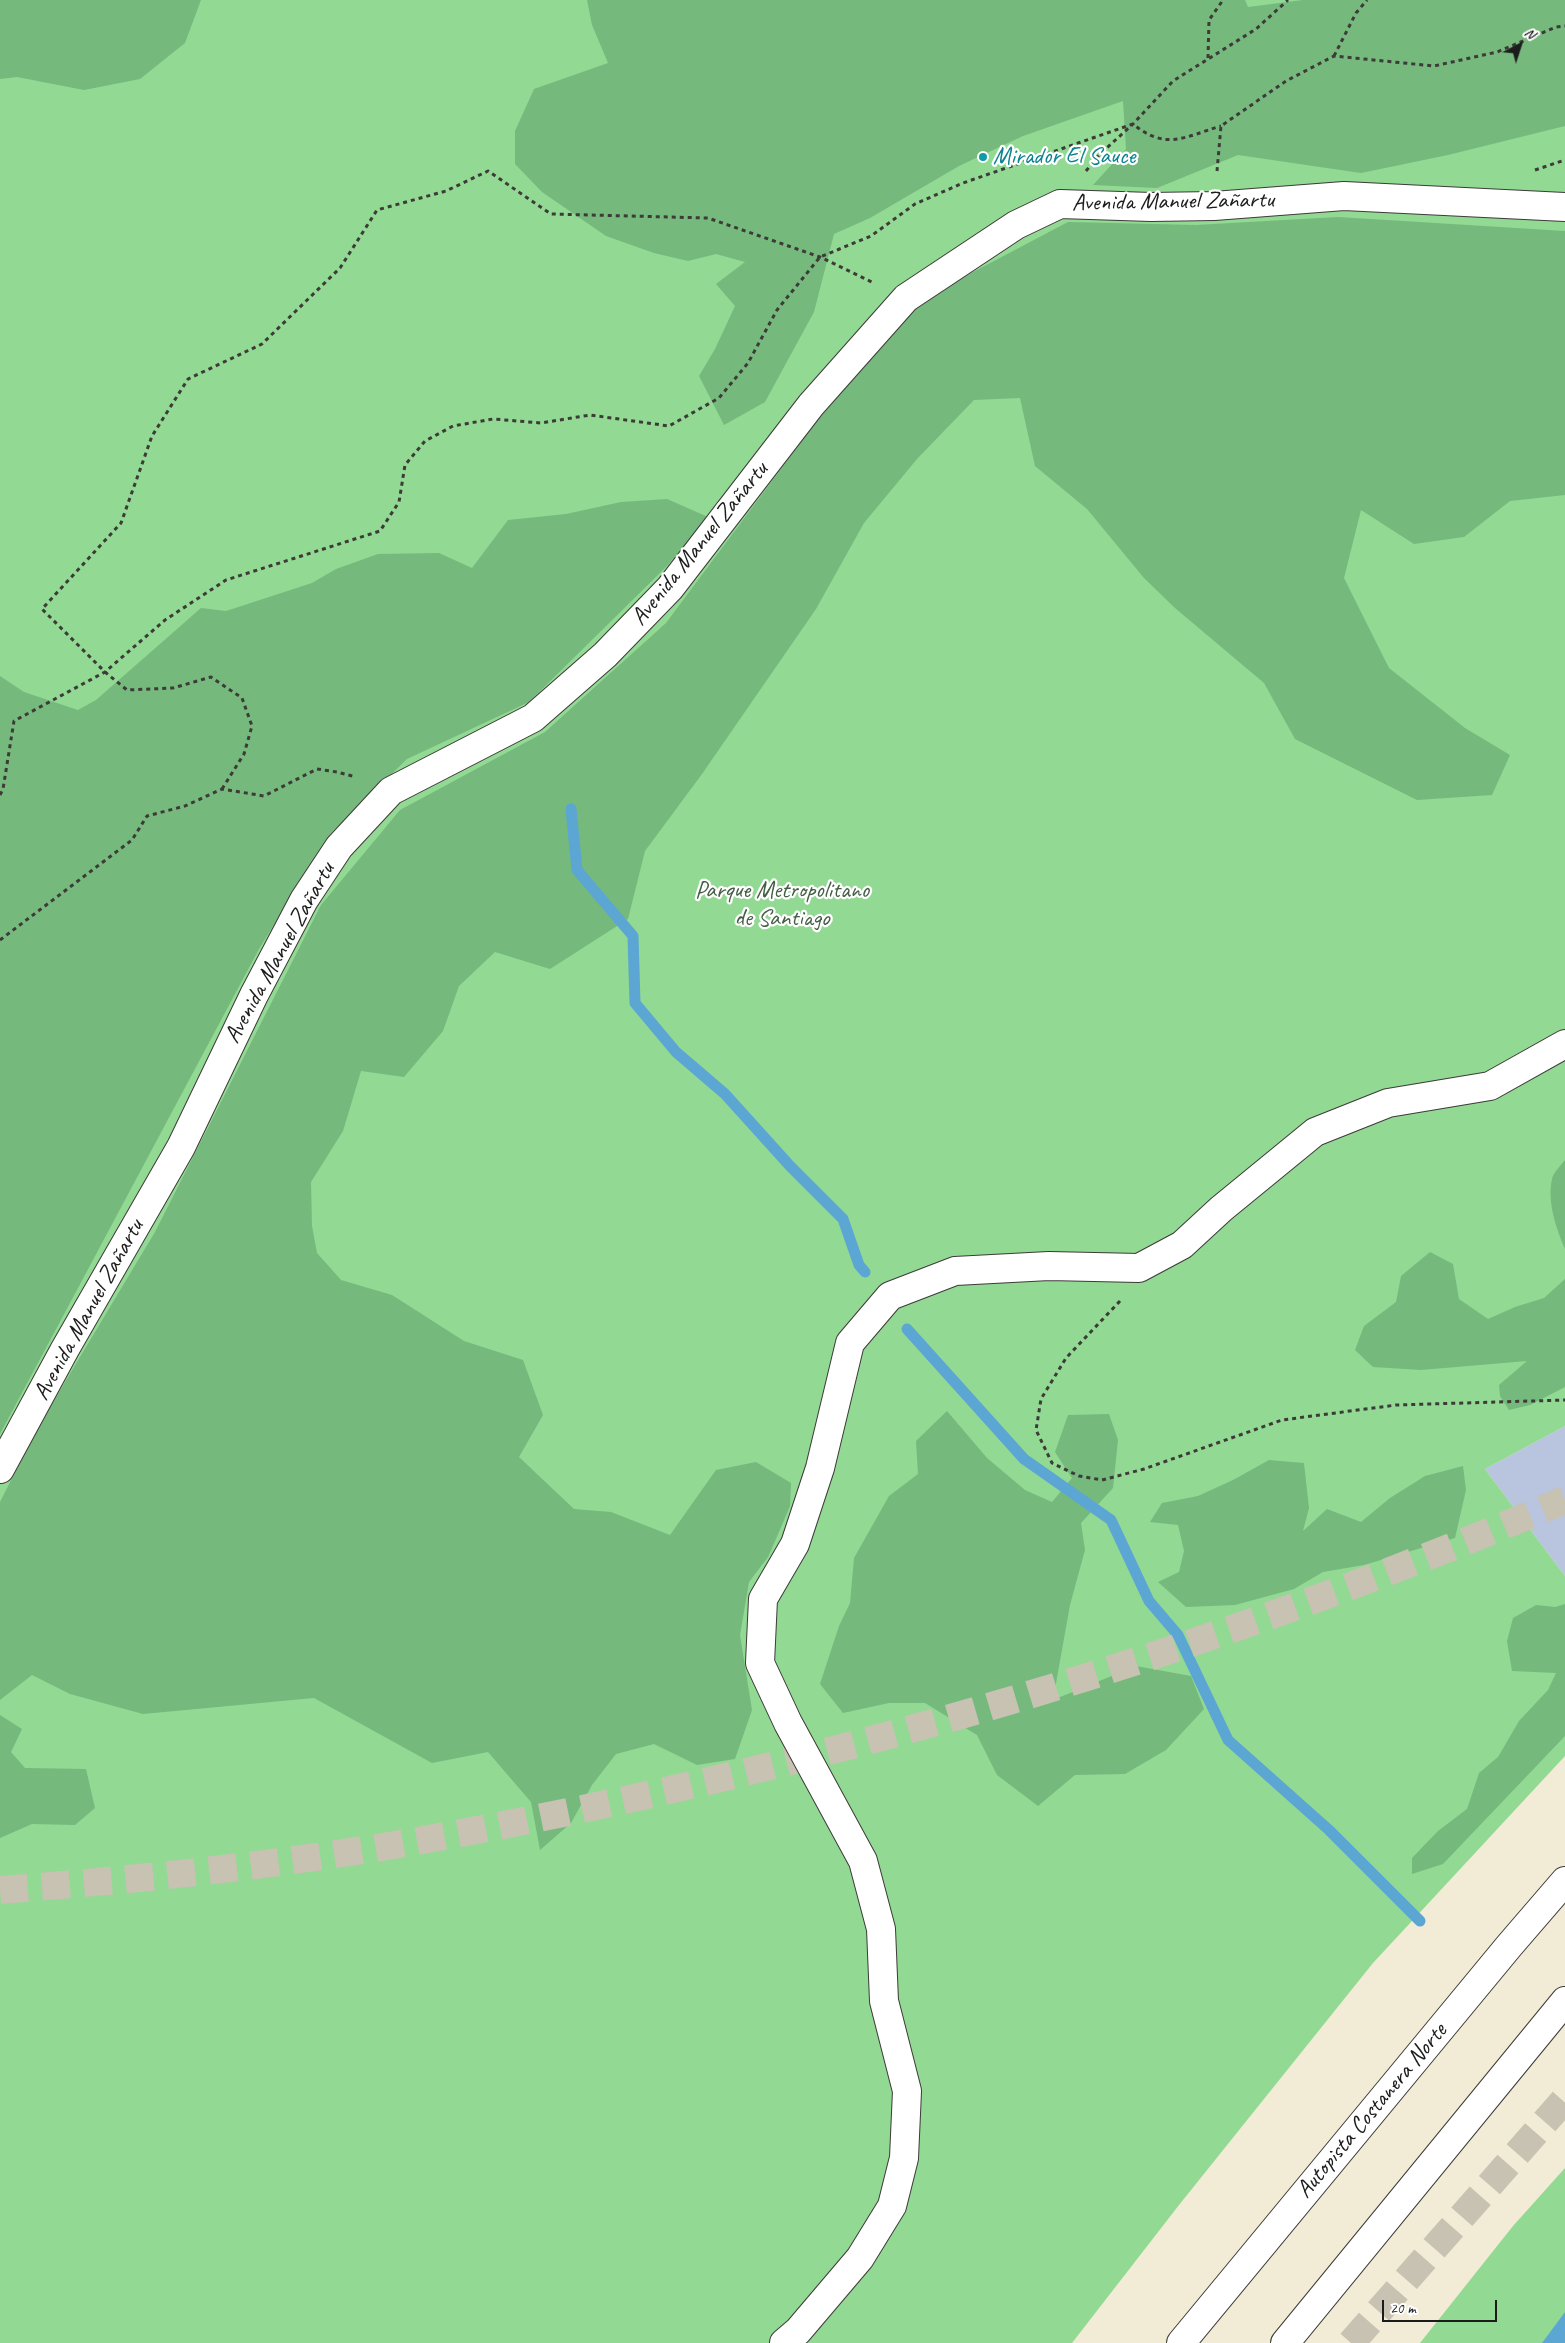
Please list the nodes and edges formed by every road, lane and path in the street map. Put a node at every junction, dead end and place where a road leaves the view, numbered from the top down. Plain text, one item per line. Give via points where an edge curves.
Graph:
1 (1223, 0) edge
2 (1288, 0) edge
3 (1367, 0) edge
4 (1565, 26) edge
5 (1334, 56) junction
6 (1208, 58) junction
7 (1133, 124) junction
8 (1221, 126) junction
9 (1060, 204) junction
10 (1214, 206) junction
11 (1565, 207) edge
12 (820, 257) junction
13 (906, 298) junction
14 (105, 672) junction
15 (222, 789) junction
16 (392, 791) junction
17 (0, 794) edge
18 (0, 940) edge
19 (1565, 1044) edge
20 (1127, 1296) dead end
21 (1565, 1400) edge
22 (0, 1469) edge
23 (1565, 1881) edge
24 (1565, 2001) edge
25 (1311, 2310) junction
26 (1185, 2337) edge
27 (784, 2343) edge
28 (1284, 2343) edge
29 (1291, 2343) edge

1 - 6 path via 1209,20
2 - 6 path via 1256,29
3 - 5 path via 1356,13
4 - 5 path via 1497,52 1434,66
5 - 8 path via 1286,81
6 - 7 path via 1173,81
7 - 8 path via 1146,135 1169,142
7 - 9 path via 1099,155
7 - 12 path via 963,183 915,204 871,236
8 - 10 path
9 - 10 main road, Avenida Manuel Zañartu
9 - 13 main road, Avenida Manuel Zañartu via 1016,225
10 - 11 main road, Avenida Manuel Zañartu via 1344,196
12 - 13 path
12 - 14 path via 777,310 748,363 719,398 669,426 590,415 541,423 493,419 453,426 425,442 405,465 399,502 380,531 226,580 165,620
12 - 14 path via 708,218 551,214 488,171 446,191 377,210 340,268 262,344 188,379 152,436 121,523 42,609
13 - 16 main road, Avenida Manuel Zañartu via 811,405 670,588 605,655 533,718
14 - 15 path via 127,690 174,688 211,677 242,698 252,726 244,754
14 - 17 path via 14,721
15 - 16 path via 264,796 317,769 354,776
15 - 18 path via 185,806 147,816 132,840
16 - 22 main road, Avenida Manuel Zañartu via 339,847 304,900 181,1147
19 - 27 main road via 1490,1086 1388,1103 1315,1132 1220,1209 1182,1245 1139,1268 1049,1266 955,1271 890,1296 850,1343 820,1468 795,1544 764,1599 760,1662 788,1723 864,1861 881,1929 884,2001 907,2091 904,2158 892,2206 860,2258
20 - 21 path via 1066,1358 1041,1399 1036,1430 1052,1462 1079,1476 1102,1480 1144,1470 1282,1420 1396,1405
23 - 26 main road, Autopista Costanera Norte
24 - 25 main road
25 - 28 main road
25 - 29 main road

